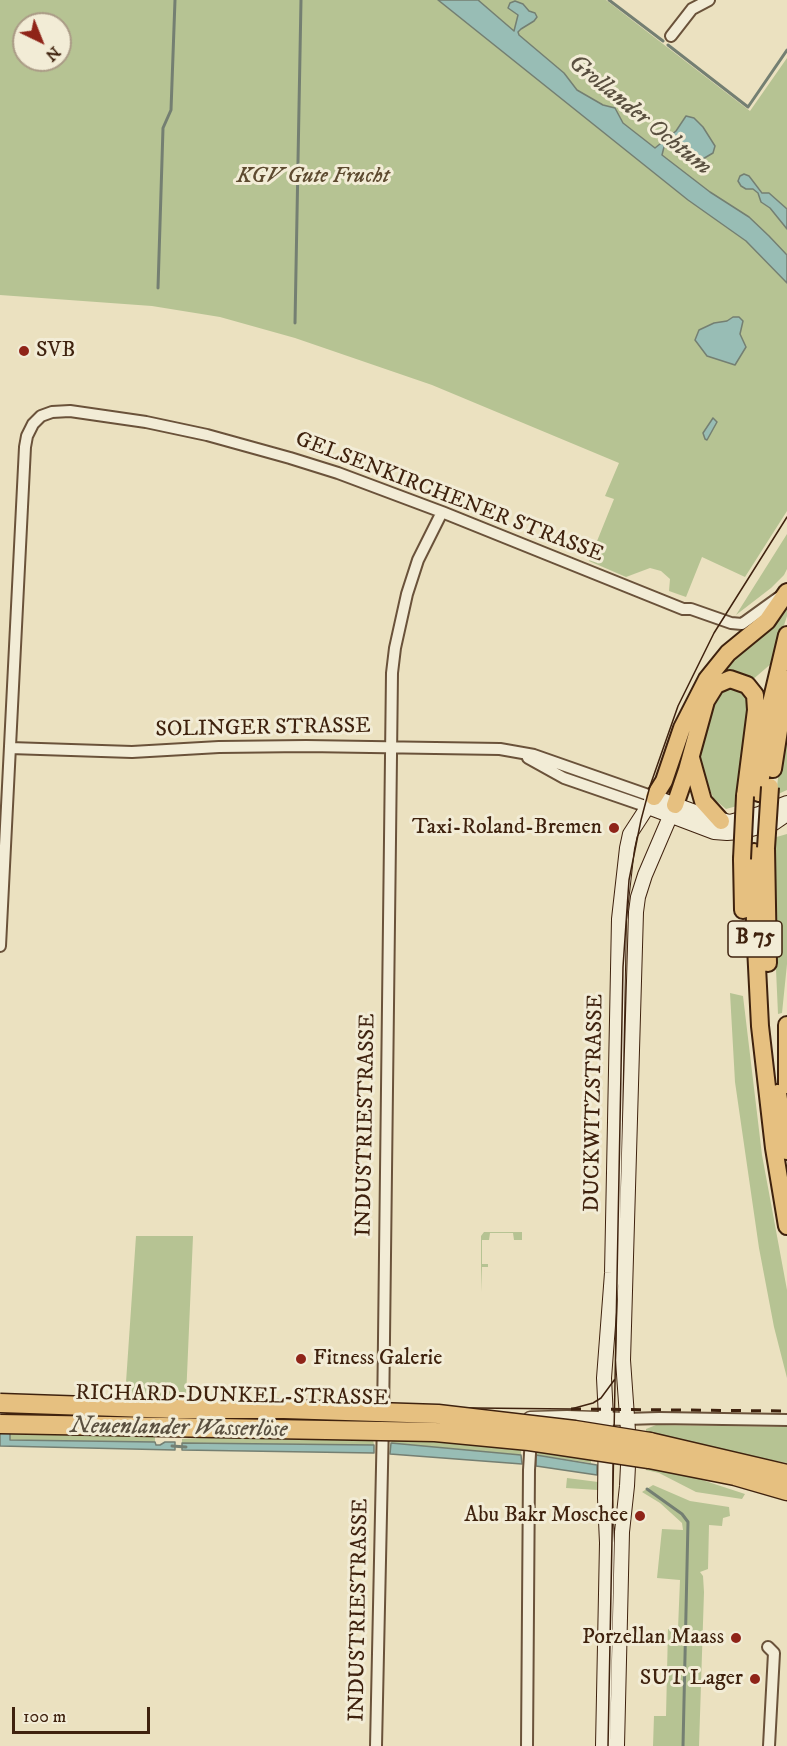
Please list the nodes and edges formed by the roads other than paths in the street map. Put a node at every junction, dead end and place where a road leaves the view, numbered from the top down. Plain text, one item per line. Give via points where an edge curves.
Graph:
1 (709, 0) edge
2 (671, 36) dead end
3 (442, 512) junction
4 (785, 595) edge
5 (787, 635) edge
6 (787, 679) edge
7 (10, 748) junction
8 (391, 748) junction
9 (691, 758) junction
10 (758, 792) junction
11 (651, 802) junction
12 (787, 803) edge
13 (672, 811) junction
14 (787, 814) edge
15 (721, 821) junction
16 (781, 822) edge
17 (754, 853) junction
18 (0, 946) edge
19 (787, 1025) edge
20 (787, 1085) edge
21 (787, 1090) edge
22 (781, 1113) junction
23 (787, 1151) edge
24 (787, 1226) edge
25 (0, 1403) edge
26 (0, 1413) edge
27 (533, 1418) junction
28 (606, 1418) junction
29 (626, 1419) junction
30 (787, 1420) edge
31 (383, 1421) junction
32 (0, 1424) edge
33 (650, 1451) junction
34 (787, 1474) edge
35 (787, 1491) edge
36 (768, 1647) dead end
37 (376, 1746) edge
38 (527, 1746) edge
39 (603, 1746) edge
40 (616, 1746) edge
41 (769, 1746) edge

1 - 2 street via 692,9
3 - 4 street, GELSENKIRCHENER STRASSE via 683,609 738,624
3 - 7 street, GELSENKIRCHENER STRASSE via 338,473 240,444 146,422 91,414 52,412 41,416 33,424 25,447
3 - 8 street, INDUSTRIESTRASSE via 418,560 402,612 392,673
4 - 11 highway via 767,621 728,653 707,679 682,728 664,781
5 - 10 highway, B 75 via 770,707
6 - 10 highway, B 75
7 - 8 street, SOLINGER STRASSE via 132,752 219,747
7 - 18 street
8 - 11 street, SOLINGER STRASSE via 517,752 553,761
8 - 31 street, INDUSTRIESTRASSE
9 - 10 highway via 706,702 716,685 730,679 747,685 755,695
9 - 13 highway
9 - 15 highway via 703,801
10 - 17 highway, bridge
10 - 17 highway, B 75, bridge
11 - 13 main road, SOLINGER STRASSE
11 - 28 main road, DUCKWITZSTRASSE via 630,834 620,911 612,1273 604,1378
12 - 15 main road via 741,820
13 - 15 main road
13 - 16 main road via 714,832 740,832
13 - 29 main road, DUCKWITZSTRASSE via 645,875 636,912 623,1360
14 - 16 main road
17 - 22 highway, B 75
17 - 24 highway via 745,949 749,997 760,1026
19 - 20 highway
21 - 22 highway
22 - 23 highway, B 75
25 - 33 highway, bridge via 438,1414 575,1430
26 - 31 street, RICHARD-DUNKEL-STRASSE
27 - 28 street, RICHARD-DUNKEL-STRASSE
27 - 31 street, RICHARD-DUNKEL-STRASSE via 510,1418 491,1427
27 - 38 street via 529,1451
28 - 29 street
28 - 39 main road, DUCKWITZSTRASSE
29 - 30 street
29 - 40 main road, DUCKWITZSTRASSE via 628,1460
31 - 37 street, INDUSTRIESTRASSE
32 - 33 highway, bridge via 435,1432
33 - 34 highway
33 - 35 highway
36 - 41 street via 774,1653

